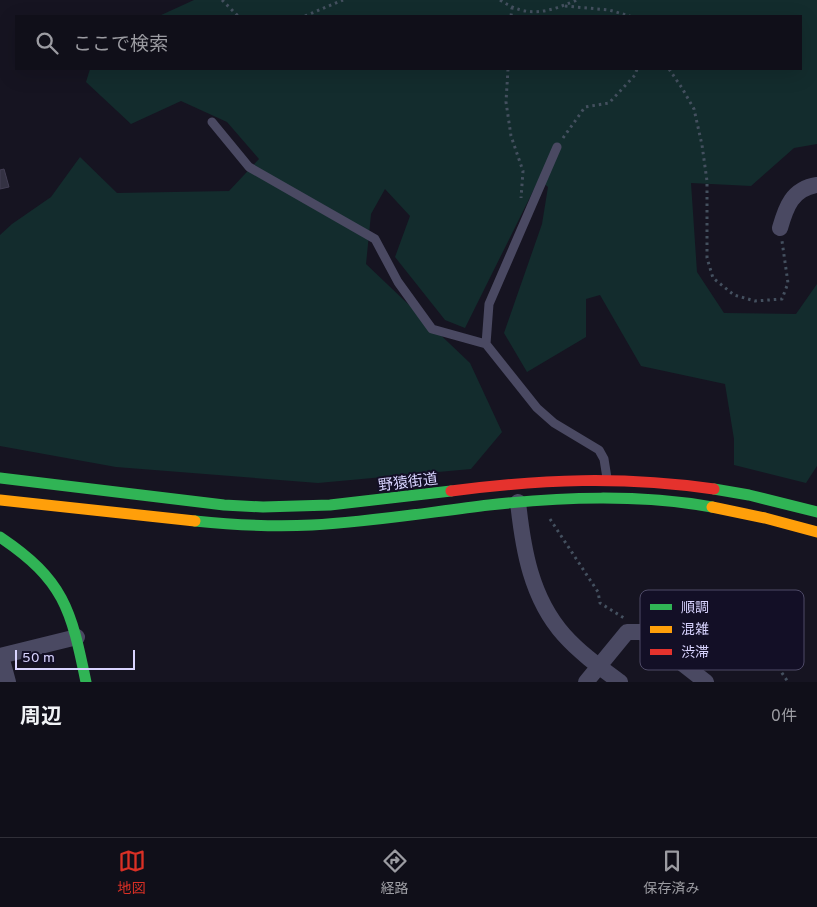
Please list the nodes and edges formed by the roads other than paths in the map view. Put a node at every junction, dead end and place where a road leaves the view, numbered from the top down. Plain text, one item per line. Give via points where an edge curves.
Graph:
1 (212, 122) dead end
2 (556, 147) road end
3 (817, 185) edge
4 (780, 228) road end
5 (486, 344) junction
6 (0, 478) edge
7 (607, 478) junction
8 (0, 500) edge
9 (518, 502) junction
10 (817, 512) edge
11 (817, 532) edge
12 (0, 536) edge
13 (640, 632) edge
14 (77, 637) junction
15 (0, 656) edge
16 (600, 667) junction
17 (691, 670) edge
18 (8, 682) edge
19 (86, 682) edge
20 (586, 682) edge
21 (620, 682) edge
22 (706, 682) edge

1 - 5 lane via 249,167 375,239 398,282 432,329
2 - 5 lane via 489,304
3 - 4 street via 798,192 786,207
5 - 7 lane via 537,408 554,423 599,450
6 - 7 main road, 野猿街道 via 259,507 330,505 512,483
7 - 10 main road, 野猿街道 via 726,489
8 - 9 main road via 213,524 282,526 354,522
9 - 11 main road via 604,498 676,502 747,514
9 - 16 street via 528,564 547,611 564,635
12 - 14 main road via 33,562 54,585 66,604
13 - 16 street via 627,632
14 - 15 street
14 - 19 main road
15 - 18 street
16 - 20 street
16 - 21 street
17 - 22 street

